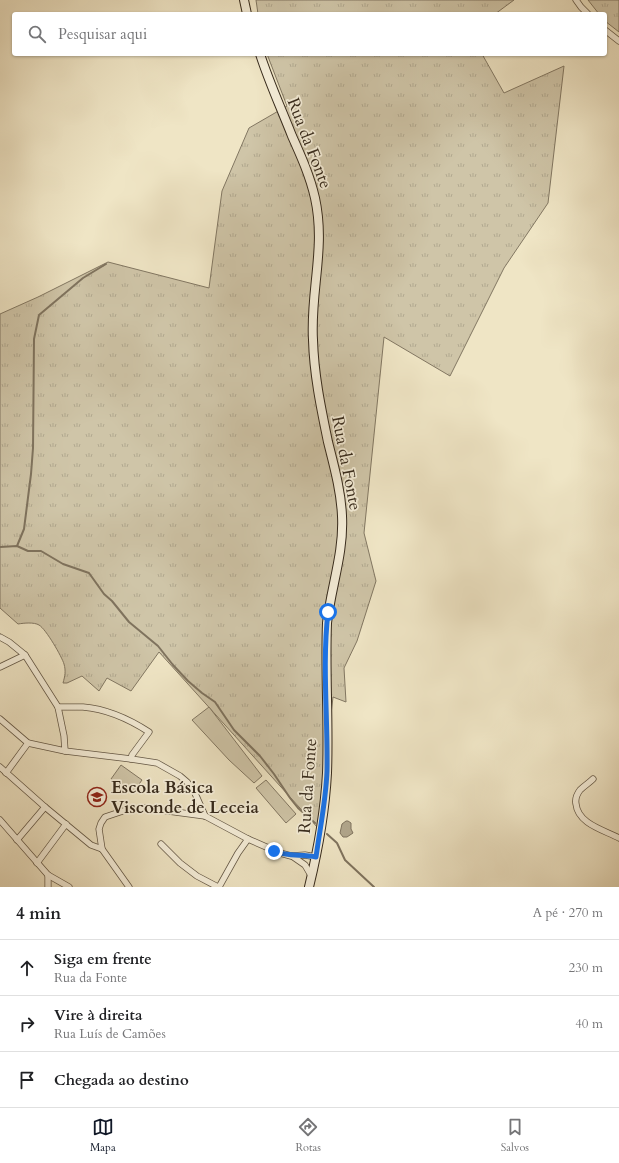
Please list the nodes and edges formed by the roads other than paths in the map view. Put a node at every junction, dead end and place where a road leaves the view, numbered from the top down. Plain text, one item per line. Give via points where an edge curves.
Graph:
1 (244, 0) edge
2 (576, 0) edge
3 (247, 12) edge
4 (586, 12) edge
5 (607, 32) edge
6 (619, 41) edge
7 (261, 56) edge
8 (0, 637) edge
9 (25, 655) junction
10 (0, 667) edge
11 (58, 707) junction
12 (0, 719) edge
13 (28, 743) junction
14 (65, 752) junction
15 (131, 759) junction
16 (0, 767) edge
17 (6, 773) junction
18 (593, 779) dead end
19 (45, 807) junction
20 (205, 816) junction
21 (0, 820) edge
22 (66, 824) junction
23 (619, 838) edge
24 (248, 839) junction
25 (17, 840) junction
26 (161, 844) dead end
27 (102, 849) junction
28 (290, 855) junction
29 (316, 857) junction
30 (37, 863) junction
31 (48, 875) junction
32 (312, 877) junction
33 (48, 887) edge
34 (69, 887) edge
35 (129, 887) edge
36 (218, 887) edge
37 (310, 887) edge

1 - 3 main road
2 - 4 street
5 - 6 street
7 - 29 main road, Rua da Fonte via 304,164 317,212 319,248 312,323 314,361 319,401 342,513 341,546 327,624 327,772
8 - 9 street
9 - 10 street
9 - 11 street
11 - 14 street
11 - 15 street via 83,707 114,714 148,732
12 - 13 street
13 - 14 street
13 - 17 street
14 - 15 street
15 - 20 street via 157,763 180,776 194,791
16 - 17 street
17 - 19 street
18 - 23 street via 577,795 576,805 579,814 588,823
19 - 22 street
19 - 25 street
20 - 24 street
20 - 27 street via 145,808 129,809 110,815 105,817 99,829
21 - 25 street
22 - 27 street via 91,846
22 - 30 street
24 - 28 street
24 - 36 street
25 - 30 street
26 - 36 street via 186,867
27 - 35 street
28 - 29 street
28 - 32 street via 305,865
29 - 32 main road, Rua da Fonte
30 - 31 street
31 - 33 street
31 - 34 street
32 - 37 main road, Rua da Fonte

